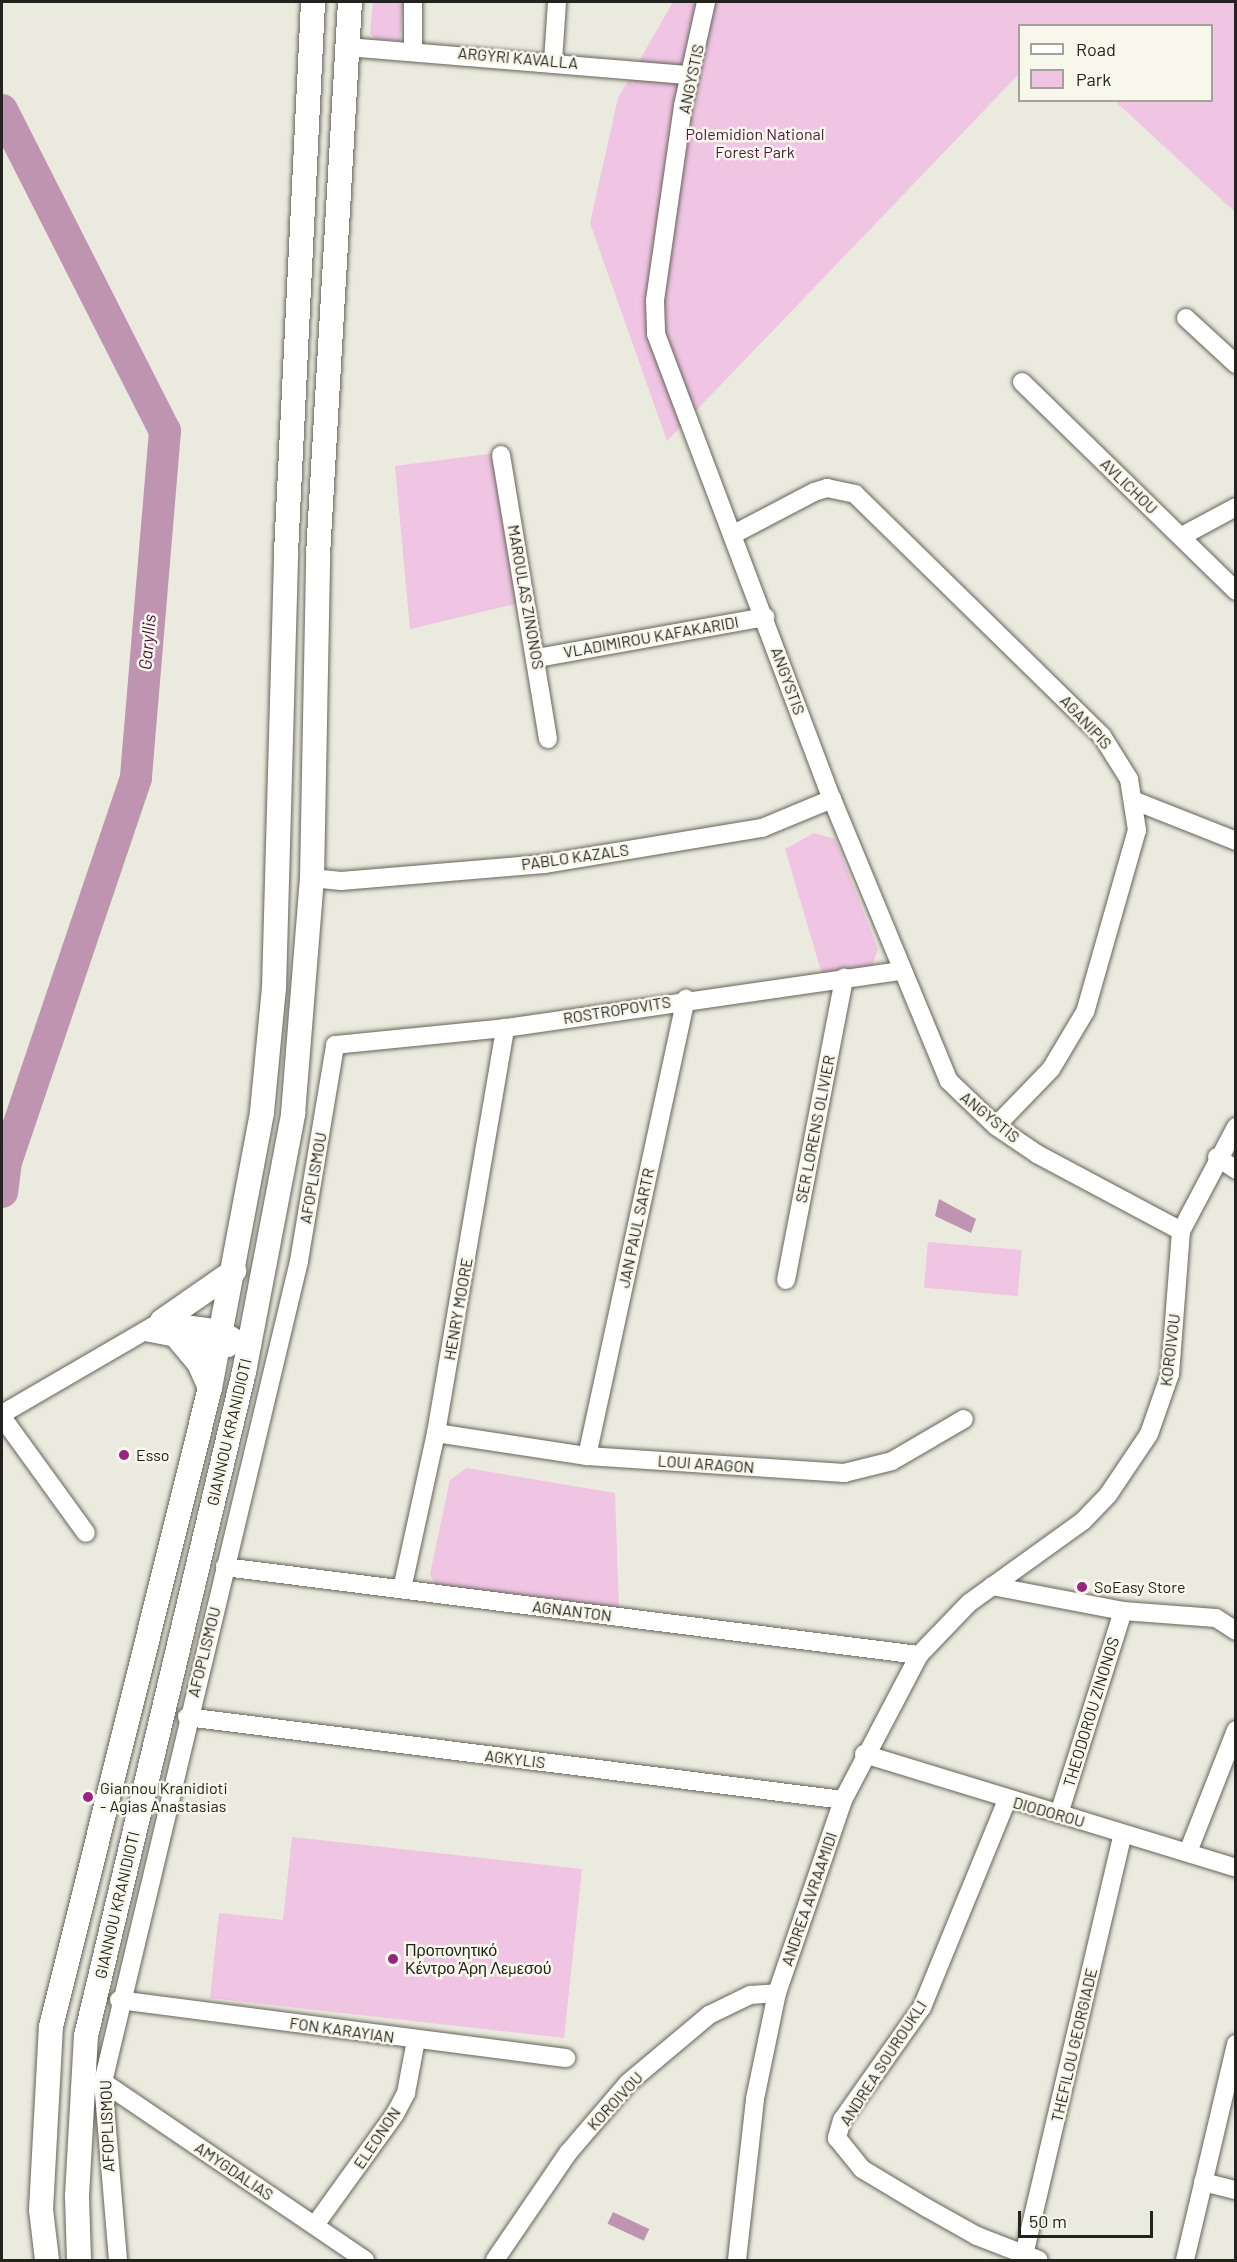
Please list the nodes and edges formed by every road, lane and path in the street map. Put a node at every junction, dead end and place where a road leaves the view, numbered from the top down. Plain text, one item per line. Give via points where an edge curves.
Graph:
1 (313, 2) edge
2 (350, 2) edge
3 (413, 2) edge
4 (556, 2) edge
5 (706, 2) edge
6 (347, 47) junction
7 (413, 48) junction
8 (553, 61) junction
9 (690, 75) junction
10 (1186, 318) dead end
11 (1236, 364) edge
12 (1022, 382) dead end
13 (501, 455) dead end
14 (1236, 507) edge
15 (734, 534) junction
16 (1182, 537) junction
17 (1236, 591) edge
18 (765, 617) junction
19 (537, 658) junction
20 (548, 740) dead end
21 (832, 799) junction
22 (1135, 801) junction
23 (1236, 841) edge
24 (312, 878) junction
25 (899, 971) junction
26 (844, 978) junction
27 (686, 999) junction
28 (505, 1028) junction
29 (335, 1045) joint
30 (996, 1126) junction
31 (1236, 1126) edge
32 (1217, 1157) junction
33 (1236, 1170) edge
34 (1181, 1231) junction
35 (234, 1271) junction
36 (786, 1280) dead end
37 (162, 1330) junction
38 (219, 1339) junction
39 (248, 1345) junction
40 (210, 1388) junction
41 (2, 1416) edge
42 (964, 1419) dead end
43 (436, 1433) junction
44 (587, 1456) junction
45 (87, 1533) dead end
46 (225, 1567) junction
47 (992, 1586) junction
48 (402, 1589) junction
49 (1123, 1611) junction
50 (1236, 1631) edge
51 (919, 1655) junction
52 (187, 1717) junction
53 (1236, 1730) edge
54 (864, 1754) junction
55 (843, 1800) junction
56 (1007, 1800) junction
57 (1059, 1814) junction
58 (1123, 1834) junction
59 (1188, 1852) junction
60 (1236, 1868) edge
61 (777, 1993) junction
62 (119, 2000) junction
63 (416, 2040) junction
64 (1236, 2044) edge
65 (566, 2058) dead end
66 (103, 2082) junction
67 (1203, 2182) junction
68 (1236, 2190) edge
69 (315, 2225) junction
70 (1032, 2258) edge
71 (47, 2260) edge
72 (79, 2260) edge
73 (118, 2260) edge
74 (364, 2260) edge
75 (495, 2260) edge
76 (737, 2260) edge
77 (1185, 2260) edge

1 - 35 main road, GIANNOU KRANIDIOTI via 286,553 274,988 262,1112
2 - 6 main road, GIANNOU KRANIDIOTI
3 - 7 street
4 - 8 street
5 - 9 street, ANGYSTIS
6 - 7 street, ARGYRI KAVALLA
6 - 24 main road, GIANNOU KRANIDIOTI via 318,555
7 - 8 street, ARGYRI KAVALLA
8 - 9 street, ARGYRI KAVALLA
9 - 15 street, ANGYSTIS via 655,301 656,334
10 - 11 street
12 - 16 street, AVLICHOU
13 - 19 street, MAROULAS ZINONOS
14 - 16 street
15 - 18 street, ANGYSTIS
15 - 22 street, AGANIPIS via 814,492 827,488 855,494 1102,736 1125,770
16 - 17 street, AVLICHOU
18 - 19 street, VLADIMIROU KAFAKARIDI
18 - 21 street, ANGYSTIS
19 - 20 street, MAROULAS ZINONOS
21 - 24 street, PABLO KAZALS via 762,828 544,864 341,881
21 - 25 street, ANGYSTIS
22 - 23 street
22 - 30 street, AGANIPIS via 1137,830 1085,1012 1051,1069
24 - 39 main road, GIANNOU KRANIDIOTI via 293,1114
25 - 26 street, ROSTROPOVITS
25 - 30 street, ANGYSTIS via 939,1065
26 - 27 street, ROSTROPOVITS
26 - 36 street, SER LORENS OLIVIER
27 - 28 street, ROSTROPOVITS
27 - 44 street, JAN PAUL SARTR
28 - 29 street, ROSTROPOVITS
28 - 43 street, HENRY MOORE
29 - 46 street, AFOPLISMOU via 299,1261
30 - 34 street, ANGYSTIS
31 - 32 street, KOROIVOU
32 - 33 street
32 - 34 street, KOROIVOU
34 - 47 street, KOROIVOU via 1170,1374 1149,1434 1108,1495 1083,1521
35 - 37 main road
35 - 38 main road, GIANNOU KRANIDIOTI
37 - 38 street
37 - 40 main road via 193,1354
37 - 41 street
38 - 39 street
38 - 40 main road, GIANNOU KRANIDIOTI
39 - 72 main road, GIANNOU KRANIDIOTI via 87,2036 76,2196
40 - 71 main road, GIANNOU KRANIDIOTI via 51,2027 41,2210
41 - 45 street
42 - 44 street, LOUI ARAGON via 891,1461 844,1473
43 - 44 street, LOUI ARAGON
43 - 48 street, HENRY MOORE
46 - 48 street, AGNANTON
46 - 52 street, AFOPLISMOU
47 - 49 street
47 - 51 street, ANDREA AVRAAMIDI via 954,1617
48 - 51 street, AGNANTON
49 - 50 street via 1216,1618
49 - 57 street, THEODOROU ZINONOS
51 - 54 street, ANDREA AVRAAMIDI
52 - 55 street, AGKYLIS
52 - 62 street, AFOPLISMOU
53 - 59 street
54 - 55 street, ANDREA AVRAAMIDI
54 - 56 street, DIODOROU
55 - 61 street, ANDREA AVRAAMIDI
56 - 57 street, DIODOROU
56 - 70 street, ANDREA SOUROUKLI via 922,2007 842,2120 837,2138 862,2169 977,2236
57 - 58 street, DIODOROU
58 - 59 street, DIODOROU
58 - 70 street, THEFILOU GEORGIADE
59 - 60 street, DIODOROU
61 - 75 street, KOROIVOU via 750,1995 710,2015 628,2083 568,2153
61 - 76 street, ANDREA AVRAAMIDI via 755,2099
62 - 63 street, FON KARAYIAN
62 - 66 street, AFOPLISMOU
63 - 65 street, FON KARAYIAN
63 - 69 street, ELEONON via 406,2093 395,2114
64 - 67 street
66 - 69 street, AMYGDALIAS
66 - 73 street, AFOPLISMOU
67 - 68 street
67 - 77 street
69 - 74 street, AMYGDALIAS

